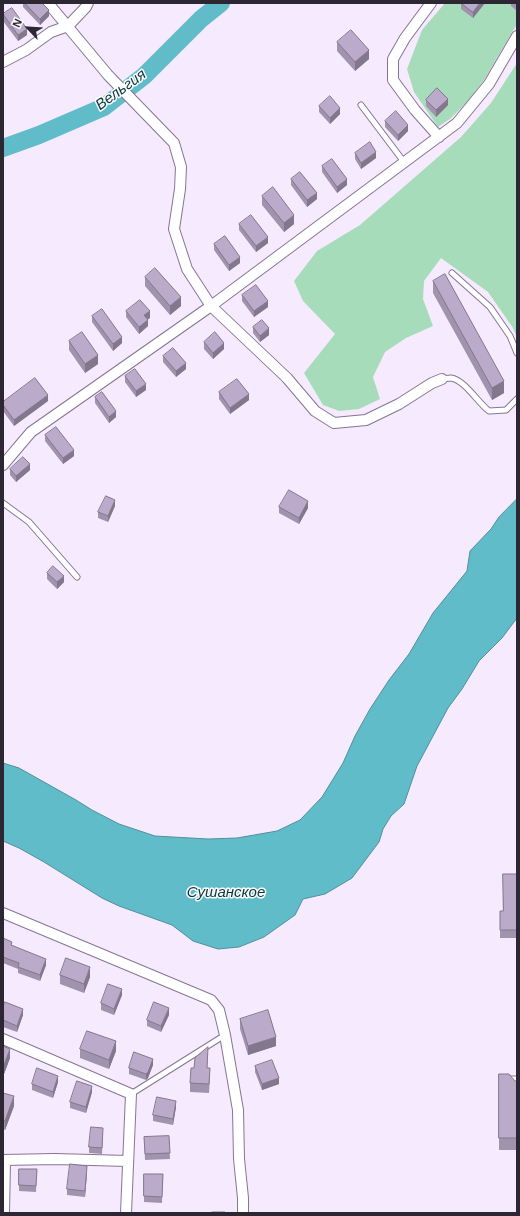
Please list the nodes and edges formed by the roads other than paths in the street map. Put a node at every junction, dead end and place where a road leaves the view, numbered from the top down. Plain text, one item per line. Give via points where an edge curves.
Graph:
1 (48, 3) edge
2 (88, 3) edge
3 (431, 3) edge
4 (68, 26) junction
5 (517, 36) edge
6 (3, 62) edge
7 (361, 105) dead end
8 (439, 137) junction
9 (404, 162) junction
10 (452, 273) dead end
11 (212, 306) junction
12 (517, 353) edge
13 (442, 379) joint
14 (517, 399) edge
15 (3, 465) edge
16 (3, 503) edge
17 (77, 577) dead end
18 (3, 913) edge
19 (225, 1035) junction
20 (3, 1039) edge
21 (504, 1078) edge
22 (517, 1078) edge
23 (131, 1094) junction
24 (4, 1160) edge
25 (128, 1161) junction
26 (4, 1213) edge
27 (126, 1213) edge
28 (243, 1213) edge

1 - 4 street
2 - 4 street
3 - 8 street via 393,59 393,80
4 - 6 street via 51,32 26,50
4 - 11 street via 108,75 174,143 181,166 174,229 187,269
5 - 8 street via 489,84 457,123
7 - 9 lane
8 - 9 street
9 - 11 street
10 - 12 lane via 490,307 510,336
11 - 13 street via 287,378 315,411 334,423 366,420
11 - 15 street via 31,432
13 - 14 lane via 452,378 465,386 489,411 506,410
16 - 17 lane via 29,522
18 - 19 street via 211,1000 218,1010
19 - 23 lane
19 - 28 street via 238,1110
20 - 23 street
21 - 22 lane
23 - 25 street
24 - 25 street
24 - 26 street
25 - 27 street

